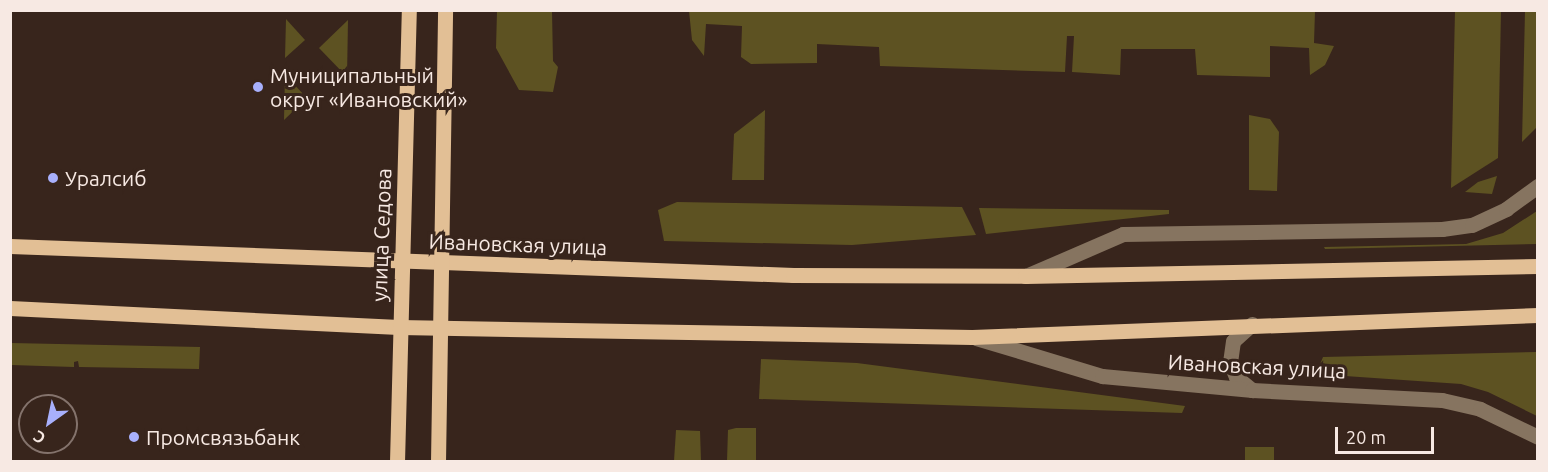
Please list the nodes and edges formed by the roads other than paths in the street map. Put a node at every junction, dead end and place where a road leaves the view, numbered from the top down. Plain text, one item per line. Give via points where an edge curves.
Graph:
1 (409, 10) edge
2 (445, 10) edge
3 (1538, 186) edge
4 (10, 246) edge
5 (440, 261) junction
6 (400, 262) junction
7 (1538, 266) edge
8 (1025, 276) junction
9 (10, 308) edge
10 (1538, 315) edge
11 (1252, 324) junction
12 (399, 327) junction
13 (441, 327) junction
14 (972, 337) junction
15 (1252, 390) junction
16 (1538, 437) edge
17 (397, 462) edge
18 (438, 462) edge

1 - 6 main road, улица Седова
2 - 5 main road
3 - 8 street, Ивановская улица via 1490,218 1442,229 1123,234
4 - 6 main road, Ивановская улица
5 - 6 main road, Ивановская улица
5 - 8 main road, Ивановская улица via 793,275
5 - 13 main road
6 - 12 main road, улица Седова
7 - 8 main road, Ивановская улица
9 - 12 main road, Ивановская улица
10 - 11 main road, Ивановская улица
11 - 14 main road, Ивановская улица
11 - 15 street via 1233,341 1230,362 1236,377
12 - 13 main road, Ивановская улица
12 - 17 main road, улица Седова
13 - 14 main road, Ивановская улица
13 - 18 main road
14 - 15 street, Ивановская улица via 1102,376
15 - 16 street, Ивановская улица via 1442,400 1480,409

